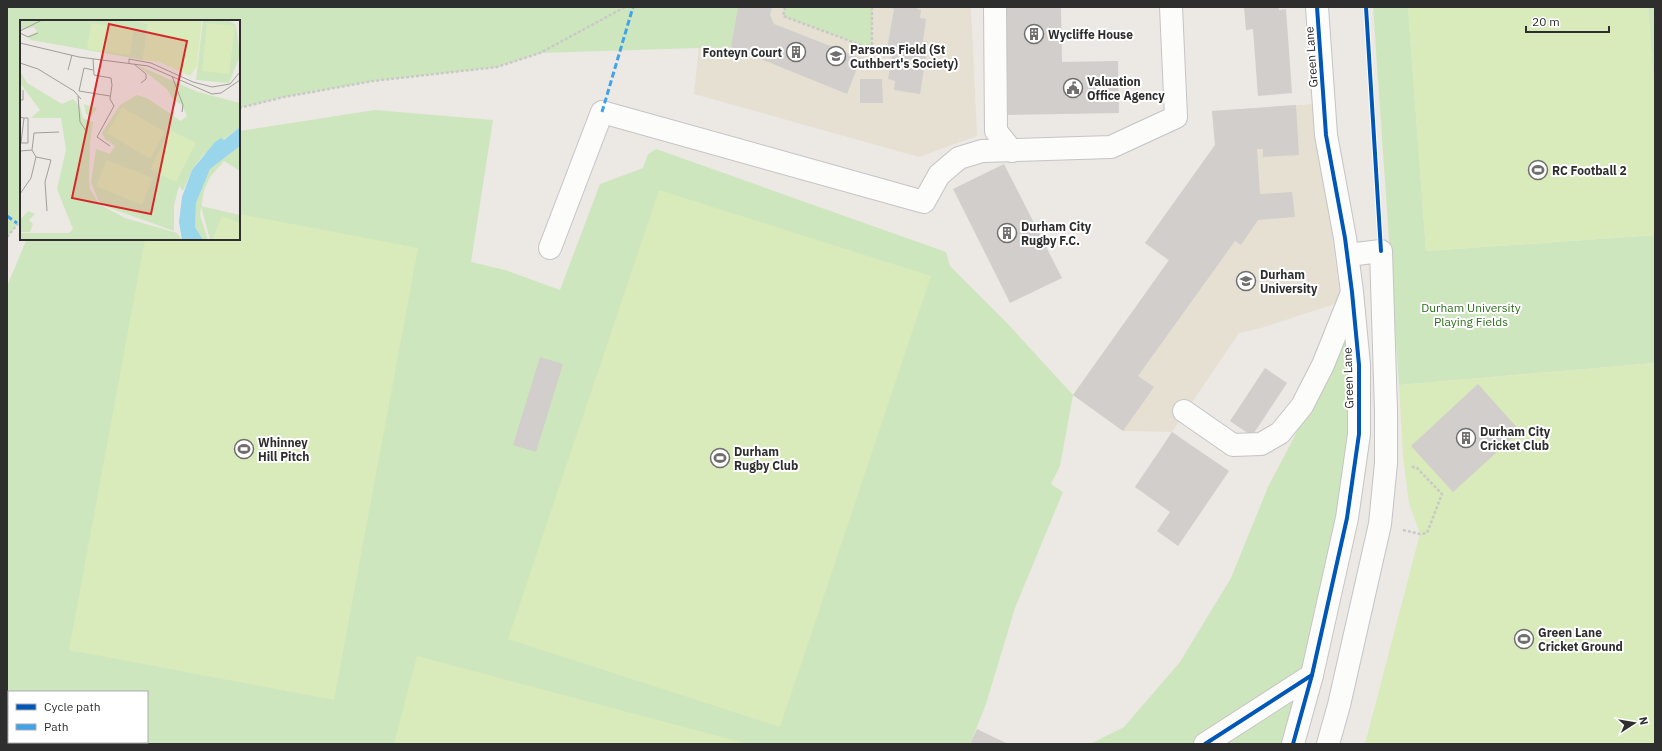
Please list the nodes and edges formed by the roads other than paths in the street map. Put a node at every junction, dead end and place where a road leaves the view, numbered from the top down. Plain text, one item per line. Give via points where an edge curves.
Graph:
1 (995, 7) edge
2 (1171, 7) edge
3 (1317, 7) edge
4 (1012, 151) junction
5 (550, 248) dead end
6 (1348, 255) junction
7 (1352, 292) junction
8 (1184, 412) dead end
9 (1347, 518) junction
10 (1380, 524) junction
11 (1312, 676) junction
12 (1205, 744) edge
13 (1293, 744) edge
14 (1328, 744) edge

1 - 4 street via 996,131
2 - 4 street via 1176,118 1111,147
3 - 6 street, Green Lane via 1326,135
4 - 5 street via 982,151 959,158 939,175 924,202 602,112
6 - 7 street, Green Lane
6 - 10 street via 1381,251 1386,463
7 - 8 street via 1323,366 1302,406 1280,433 1261,444 1233,445
7 - 9 street, Green Lane via 1359,364 1359,434
9 - 10 street
9 - 11 street, Green Lane
10 - 14 street
11 - 12 street
11 - 13 street, Green Lane

